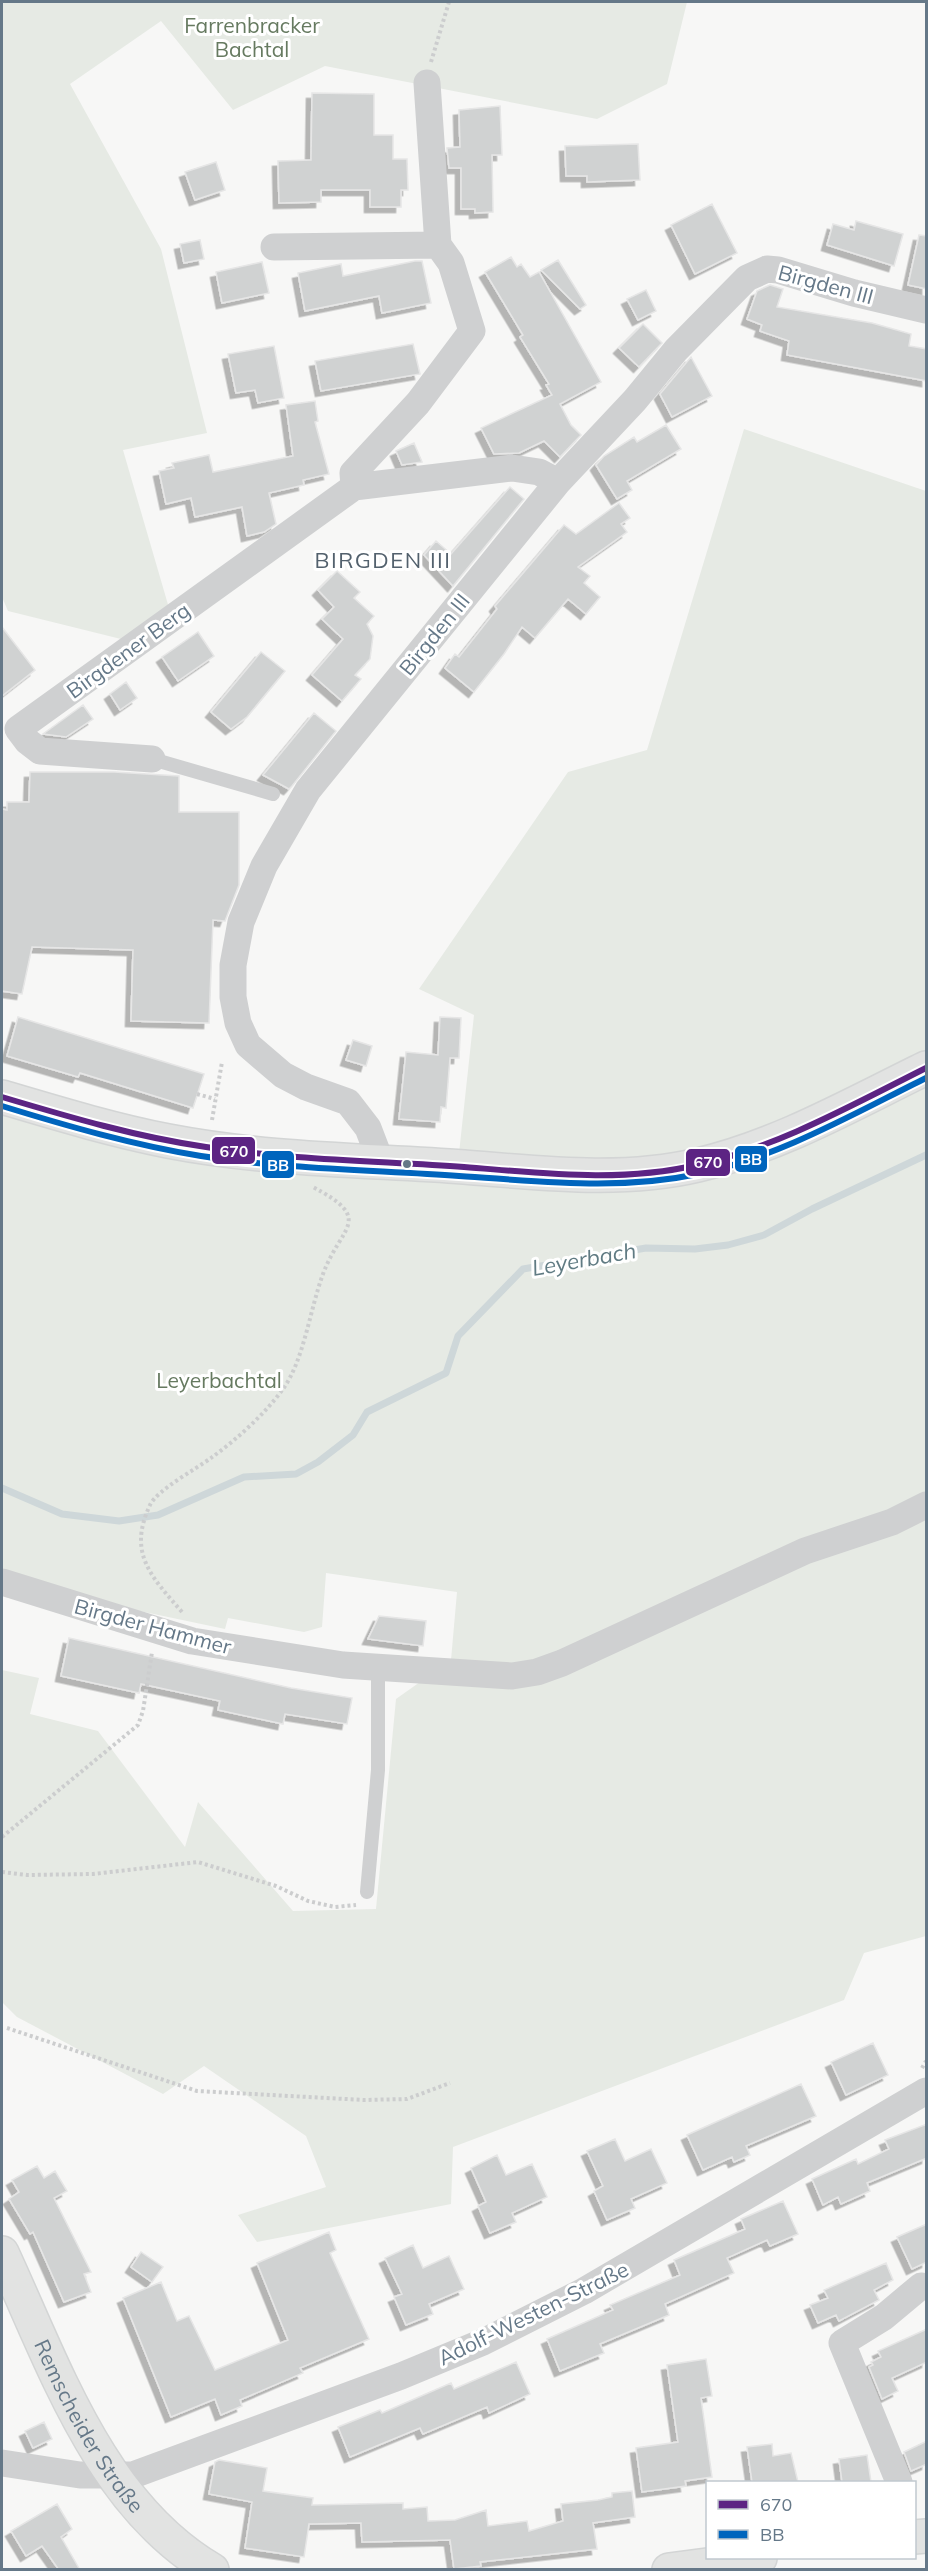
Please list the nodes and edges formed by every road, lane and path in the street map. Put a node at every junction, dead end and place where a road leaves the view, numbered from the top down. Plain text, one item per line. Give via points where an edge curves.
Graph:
1 (449, 2) edge
2 (427, 83) joint
3 (438, 245) junction
4 (274, 247) dead end
5 (927, 310) edge
6 (558, 482) junction
7 (354, 487) junction
8 (152, 759) joint
9 (273, 794) dead end
10 (222, 1062) dead end
11 (927, 1068) edge
12 (197, 1094) dead end
13 (2, 1097) edge
14 (215, 1099) junction
15 (213, 1117) dead end
16 (381, 1162) junction
17 (332, 1197) dead end
18 (927, 1505) edge
19 (2, 1582) edge
20 (185, 1616) dead end
21 (155, 1631) junction
22 (378, 1670) junction
23 (2, 1837) edge
24 (2, 1872) edge
25 (367, 1892) joint
26 (8, 2028) dead end
27 (450, 2083) dead end
28 (927, 2091) edge
29 (2, 2253) edge
30 (921, 2286) dead end
31 (2, 2463) edge
32 (112, 2475) junction
33 (899, 2481) edge
34 (752, 2559) edge
35 (212, 2570) edge
36 (669, 2570) edge

1 - 2 path
2 - 3 street
3 - 4 street
3 - 7 street via 452,263 472,331 417,403 353,472
5 - 6 street, Birgden III via 778,270 756,272 676,350
6 - 7 street, Birgdener Berg via 539,472 512,468
6 - 16 street, Birgden III via 308,790 264,866 241,922 232,997 248,1045 283,1075 348,1102 368,1128
7 - 8 street, Birgdener Berg via 18,729 40,751
8 - 9 lane
10 - 14 path
11 - 16 main road via 780,1139 738,1155 662,1172 556,1175
12 - 14 path
13 - 16 main road via 169,1141 277,1156
14 - 15 path
17 - 20 path via 347,1210 348,1227 324,1273 295,1368 282,1390 213,1456 150,1503 142,1532 144,1563
18 - 22 street, Birgder Hammer via 892,1522 805,1551 537,1672 512,1676
19 - 21 street, Birgder Hammer
21 - 22 street, Birgder Hammer via 228,1648
21 - 23 path via 138,1725
22 - 25 lane via 378,1770
24 - 25 path via 93,1874 198,1862 335,1907 361,1904
26 - 27 path via 197,2091 375,2100 407,2098
28 - 32 street, Adolf-Westen-Straße via 663,2247 483,2342 181,2459 133,2475
29 - 32 main road, Remscheider Straße via 90,2439
30 - 33 street via 884,2317 842,2343
31 - 32 street, Adolf-Westen-Straße via 54,2472
32 - 35 main road, Remscheider Straße via 161,2533
34 - 36 main road

